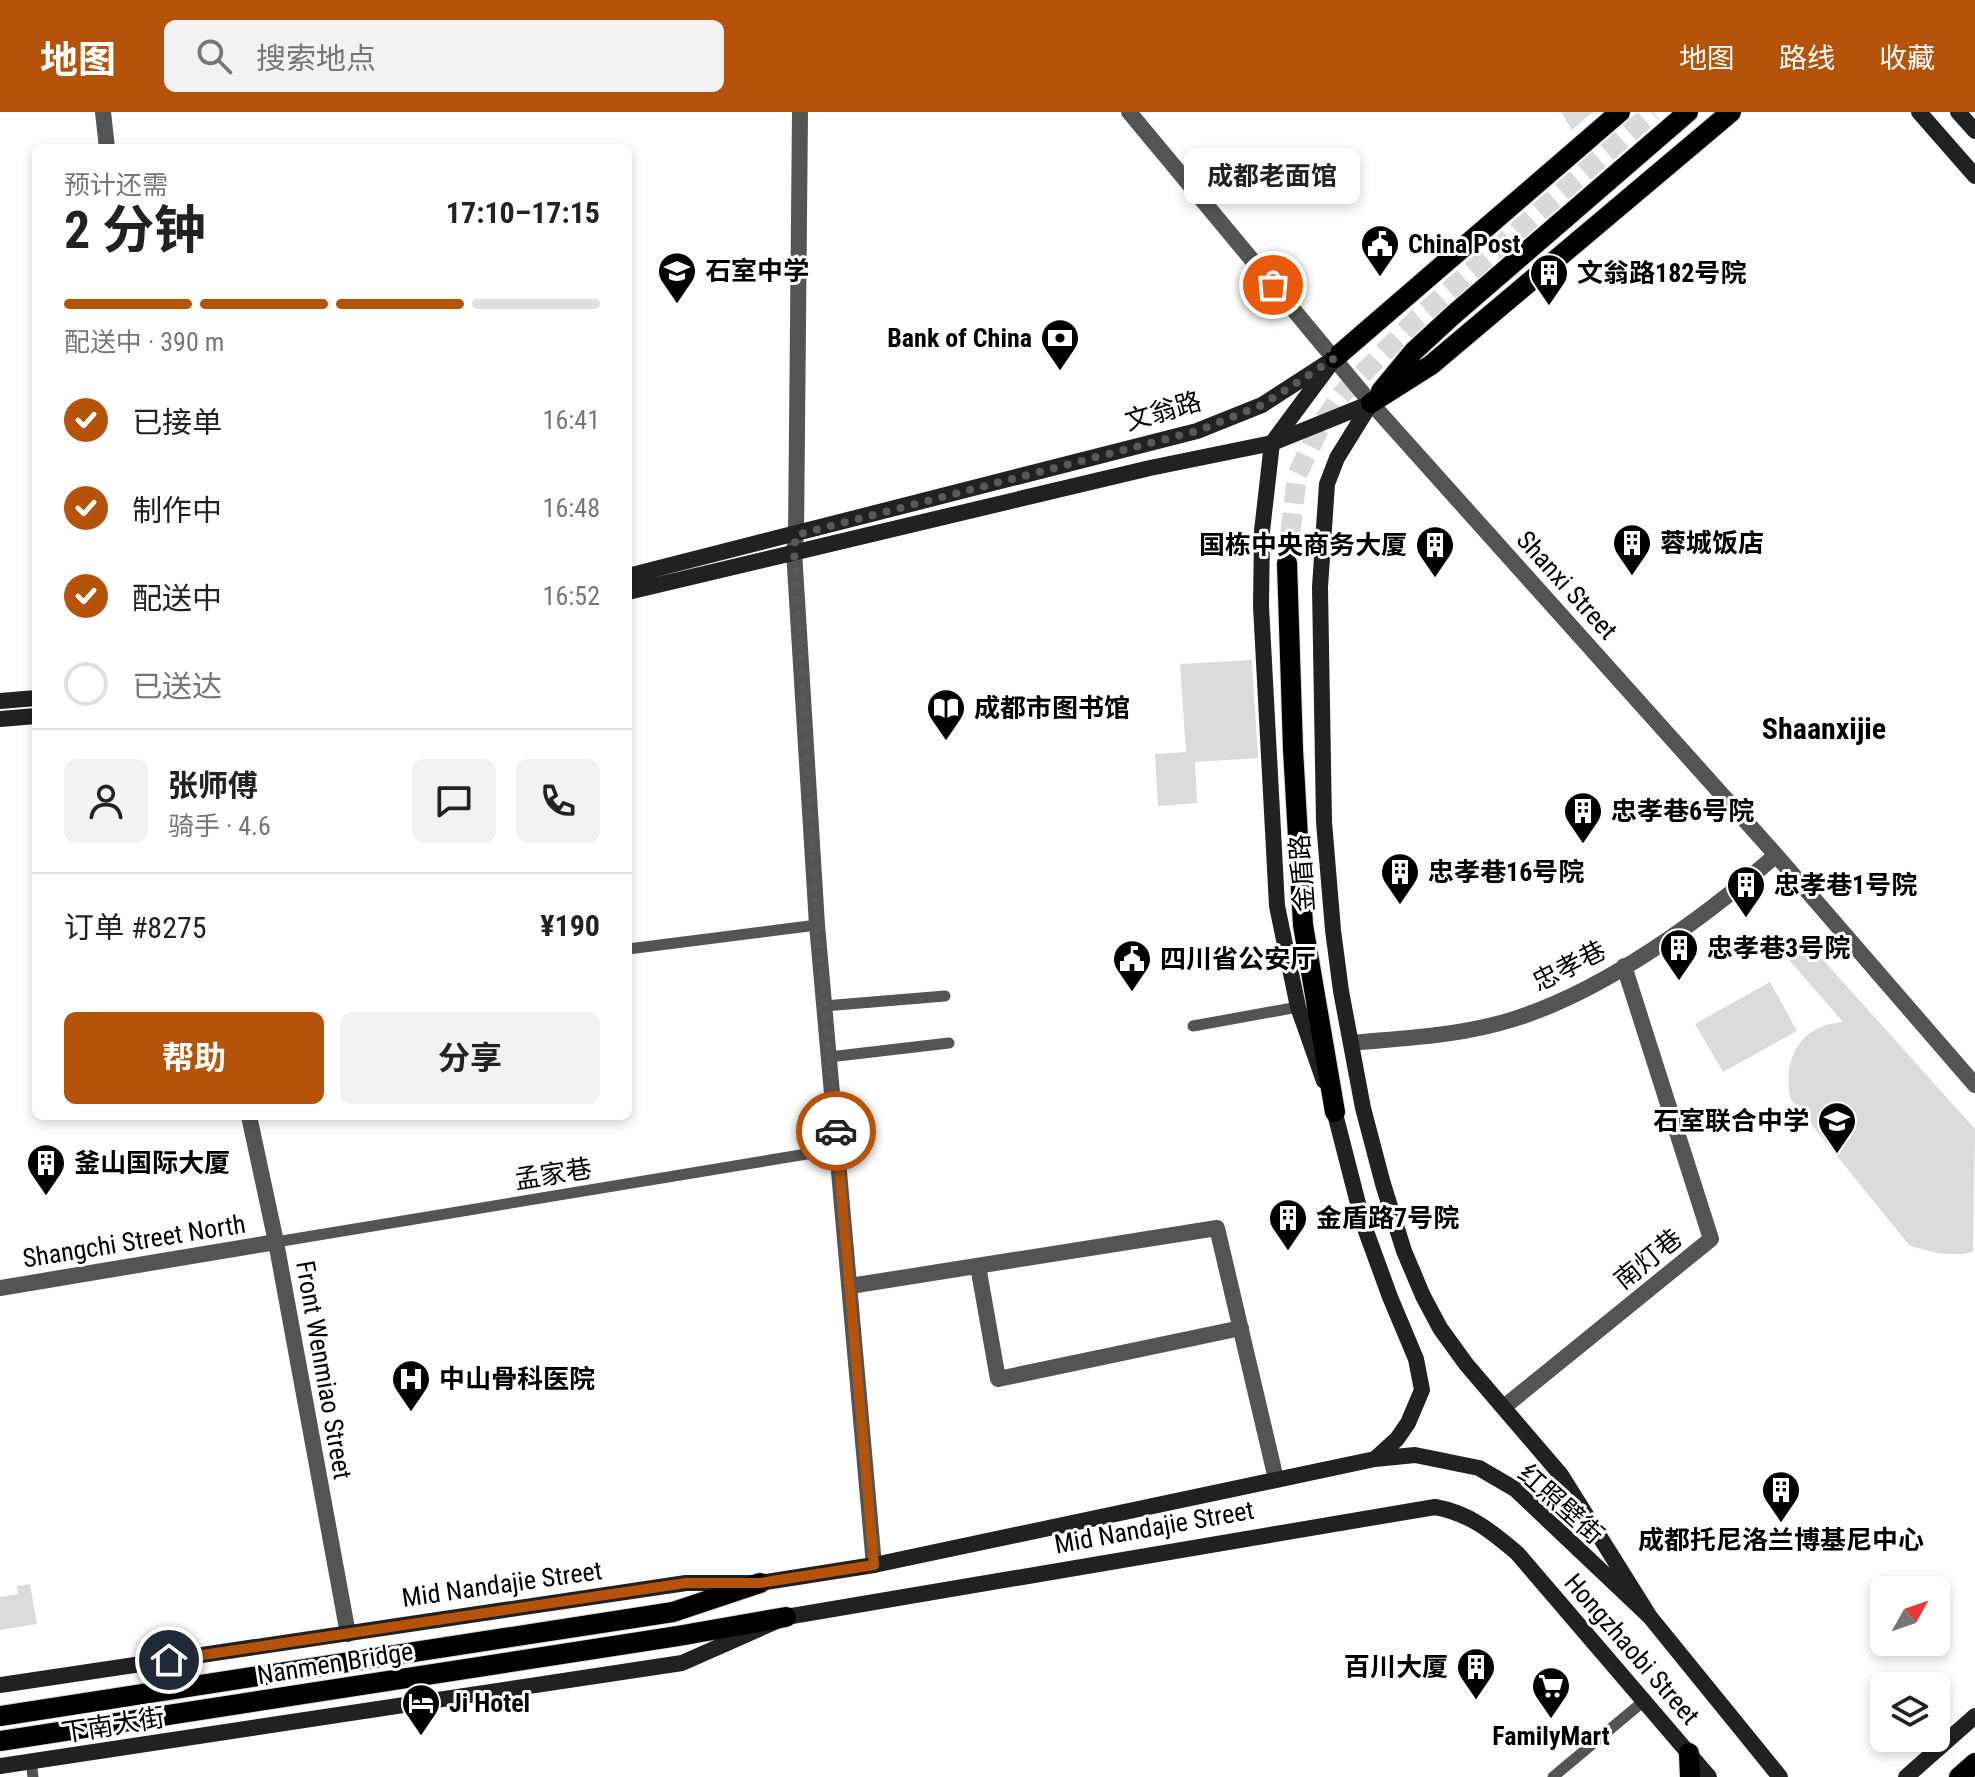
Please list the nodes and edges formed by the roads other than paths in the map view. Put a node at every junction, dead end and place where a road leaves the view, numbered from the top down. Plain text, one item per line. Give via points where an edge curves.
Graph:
1 (103, 112) edge
2 (800, 112) edge
3 (1130, 112) edge
4 (1620, 112) edge
5 (1688, 112) edge
6 (1731, 112) edge
7 (1919, 112) edge
8 (1958, 112) edge
9 (1975, 131) edge
10 (107, 144) edge
11 (1975, 176) edge
12 (1335, 358) junction
13 (1371, 403) junction
14 (1272, 443) junction
15 (795, 543) junction
16 (1287, 563) tunnel mouth
17 (632, 575) edge
18 (632, 591) edge
19 (32, 698) edge
20 (0, 701) edge
21 (32, 716) edge
22 (0, 719) edge
23 (1776, 855) junction
24 (817, 925) junction
25 (632, 948) edge
26 (1624, 966) junction
27 (945, 996) dead end
28 (824, 1006) junction
29 (1298, 1007) junction
30 (1193, 1026) dead end
31 (949, 1043) dead end
32 (1351, 1043) junction
33 (829, 1057) junction
34 (1975, 1085) edge
35 (1335, 1112) junction
36 (250, 1120) edge
37 (837, 1149) junction
38 (276, 1242) junction
39 (978, 1266) junction
40 (850, 1286) junction
41 (0, 1288) edge
42 (1241, 1328) junction
43 (1504, 1407) junction
44 (1375, 1459) junction
45 (1276, 1479) junction
46 (1517, 1553) joint
47 (874, 1565) junction
48 (760, 1583) junction
49 (673, 1612) joint
50 (786, 1617) junction
51 (1650, 1617) junction
52 (348, 1634) junction
53 (678, 1636) joint
54 (0, 1685) edge
55 (1645, 1700) junction
56 (376, 1709) joint
57 (0, 1716) edge
58 (1975, 1716) edge
59 (0, 1741) edge
60 (1689, 1753) junction
61 (1975, 1763) edge
62 (0, 1766) edge
63 (32, 1769) edge
64 (1553, 1777) edge
65 (1690, 1777) edge
66 (1709, 1777) edge
67 (1780, 1777) edge
68 (1906, 1777) edge
69 (1959, 1777) edge

1 - 10 street
2 - 15 street
3 - 12 street, Shanxi Street
4 - 12 main road, 文翁路
5 - 13 main road via 1433,333
6 - 13 main road via 1431,365
7 - 11 main road
8 - 9 main road
12 - 13 street, Shanxi Street
12 - 14 main road
12 - 15 main road, 文翁路 via 1262,405 1197,431
13 - 14 main road, 文翁路
13 - 23 street, Shanxi Street
13 - 32 main road, 金盾路 via 1327,484 1320,587 1324,822 1333,930
14 - 15 main road, 文翁路
14 - 29 main road, 金盾路 via 1262,531 1261,606 1277,906
15 - 17 main road, 文翁路
15 - 18 main road, 文翁路
15 - 24 street
16 - 35 main road, 金盾路 via 1303,925
19 - 20 main road
21 - 22 main road
23 - 26 street, 忠孝巷 via 1737,889
23 - 34 street, Shanxi Street
24 - 25 lane
24 - 28 street
26 - 32 street, 忠孝巷 via 1514,1020 1446,1035
26 - 43 street, 南灯巷 via 1711,1239
27 - 28 lane
28 - 33 street
29 - 30 lane
29 - 35 main road, 金盾路
31 - 33 lane
32 - 43 main road, 金盾路 via 1363,1108 1404,1251 1440,1328
33 - 37 street
35 - 44 main road, 金盾路 via 1363,1223 1416,1359 1422,1390 1408,1423
36 - 38 street, Front Wenmiao Street
37 - 38 lane, 孟家巷
37 - 40 street
38 - 41 street, Shangchi Street North
38 - 52 street, Front Wenmiao Street
39 - 40 street
39 - 42 street via 1217,1228
39 - 42 street via 998,1379
40 - 47 street
42 - 45 street
43 - 51 main road, 红照壁街 via 1561,1475
44 - 45 main road, Mid Nandajie Street
44 - 51 main road, 红照壁街 via 1415,1455 1479,1468 1515,1489
45 - 47 main road, Mid Nandajie Street
46 - 50 main road, Mid Nandajie Street via 1483,1524 1435,1507
46 - 55 main road, Hongzhaobi Street
47 - 48 main road, Mid Nandajie Street
48 - 49 main road, Mid Nandajie Street
48 - 52 main road, Mid Nandajie Street via 686,1583
49 - 57 main road, Nanmen Bridge
50 - 53 main road, Mid Nandajie Street
50 - 56 main road, Mid Nandajie Street via 682,1663
51 - 67 main road, 红照壁街
52 - 54 main road
53 - 59 main road, Nanmen Bridge
55 - 60 main road, Hongzhaobi Street
55 - 64 lane
56 - 63 main road, 下南大街
58 - 68 main road
60 - 65 main road
60 - 66 main road, Hongzhaobi Street
61 - 69 main road
62 - 63 main road, 下南大街

